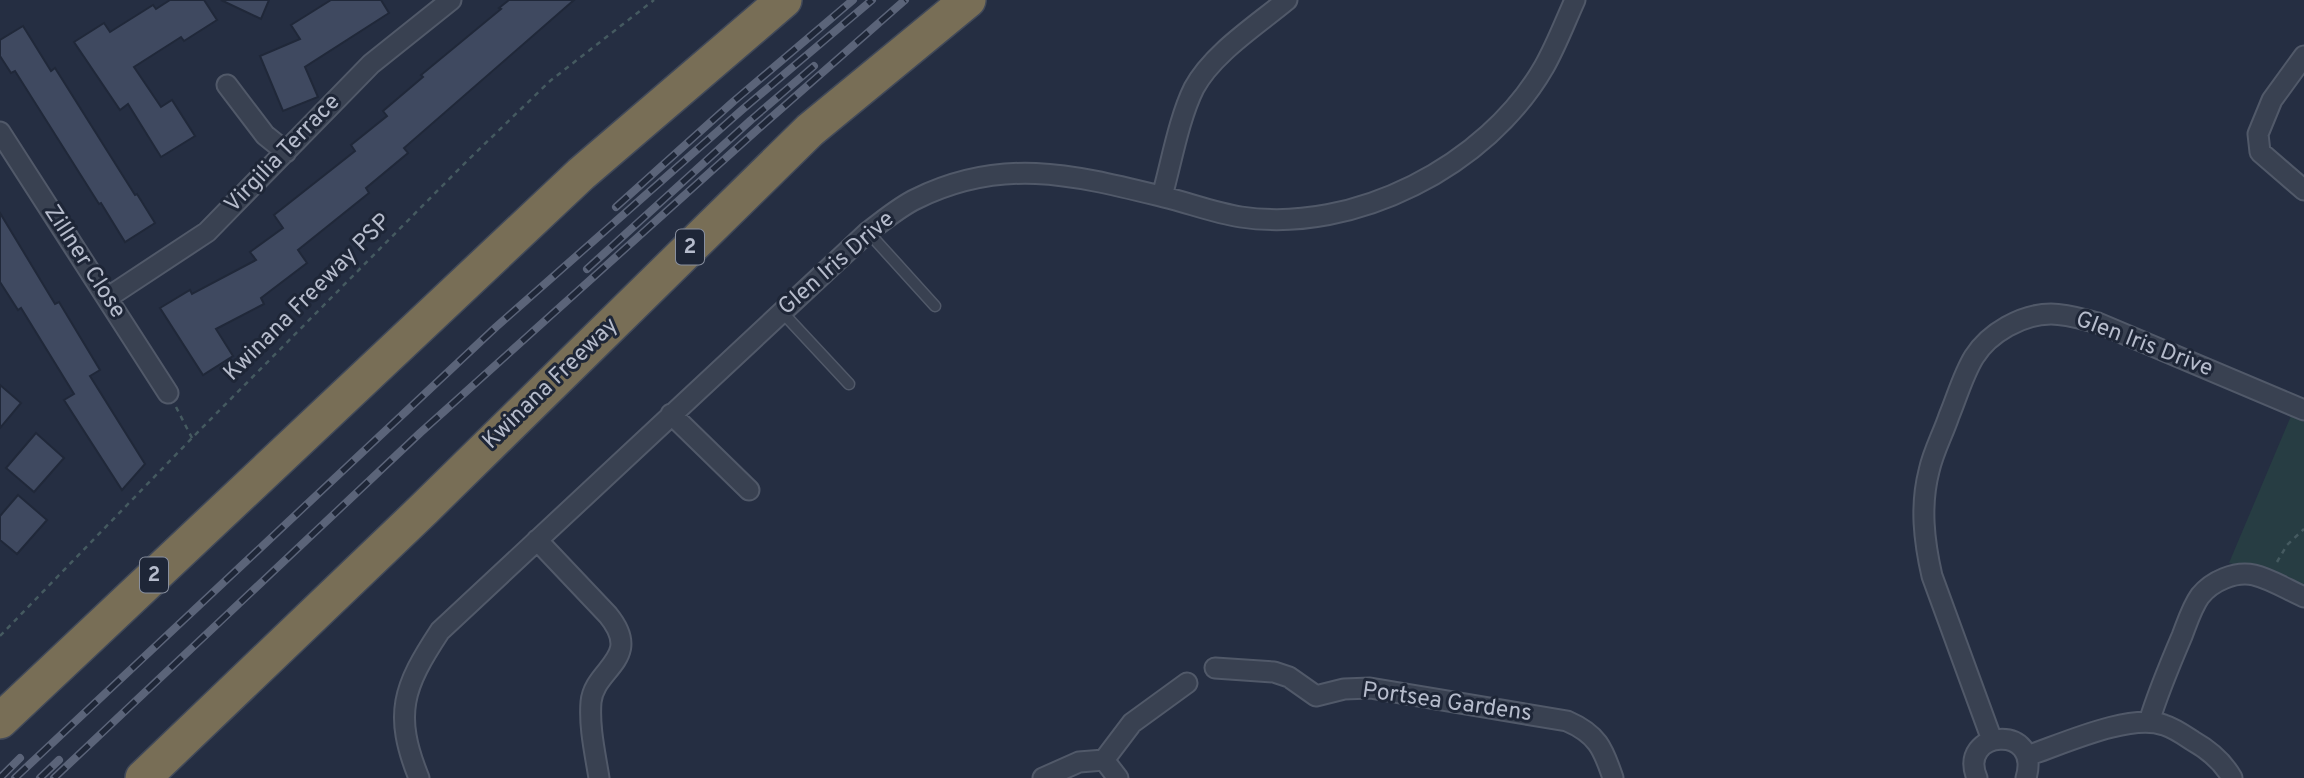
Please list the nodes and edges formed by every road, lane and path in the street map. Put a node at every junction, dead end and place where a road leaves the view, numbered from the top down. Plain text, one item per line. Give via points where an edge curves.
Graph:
1 (451, 0) edge
2 (654, 0) edge
3 (784, 0) edge
4 (968, 0) edge
5 (1287, 0) edge
6 (1576, 0) edge
7 (2304, 56) edge
8 (227, 85) dead end
9 (0, 132) edge
10 (286, 152) junction
11 (2304, 190) edge
12 (1162, 196) junction
13 (868, 232) junction
14 (107, 298) junction
15 (935, 306) dead end
16 (782, 312) junction
17 (849, 384) dead end
18 (168, 393) joint
19 (2304, 410) edge
20 (671, 414) junction
21 (192, 438) junction
22 (749, 490) dead end
23 (424, 509) junction
24 (2304, 529) edge
25 (537, 540) junction
26 (2267, 580) junction
27 (2304, 597) edge
28 (0, 636) edge
29 (1216, 668) dead end
30 (1187, 683) dead end
31 (0, 721) edge
32 (2149, 722) junction
33 (1992, 740) junction
34 (2027, 756) junction
35 (1104, 760) junction
36 (1973, 777) edge
37 (143, 778) edge
38 (163, 778) edge
39 (419, 778) edge
40 (598, 778) edge
41 (1043, 778) edge
42 (1118, 778) edge
43 (1613, 778) edge
44 (2026, 778) edge
45 (2232, 778) edge

1 - 10 street, Virgilia Terrace via 371,64
2 - 21 path, Kwinana Freeway PSP via 550,81
3 - 31 highway, 2 via 581,174
4 - 23 highway, Kwinana Freeway / 2 via 810,130
5 - 12 street via 1215,60 1199,80
6 - 12 street, Glen Iris Drive via 1543,68 1520,99 1460,159 1422,183 1336,213 1285,218 1241,217
7 - 11 street via 2272,100 2258,134 2260,152
8 - 10 street via 265,135
9 - 14 street, Zillner Close
10 - 14 street, Virgilia Terrace via 207,232
12 - 13 street, Glen Iris Drive via 1060,174 1001,173 924,195
13 - 15 lane
13 - 16 street, Glen Iris Drive
14 - 18 street, Zillner Close
16 - 17 lane
16 - 20 street, Glen Iris Drive
18 - 21 path
19 - 33 street, Glen Iris Drive via 2098,323 2070,316 2026,318 1986,342 1965,376 1929,470 1923,516 1932,576
20 - 22 street
20 - 25 street, Glen Iris Drive
21 - 28 path, Kwinana Freeway PSP
23 - 37 highway, Kwinana Freeway / 2
23 - 38 highway
24 - 26 path via 2287,545
25 - 39 street, Glen Iris Drive via 440,631 418,665 403,720
25 - 40 street via 608,615 620,638 617,662 591,699
26 - 27 street
26 - 32 street via 2239,575 2224,579 2200,596
29 - 43 street, Portsea Gardens via 1274,672 1316,696 1370,688 1567,721 1595,738
30 - 35 street via 1132,723
32 - 34 street via 2123,724
32 - 45 street via 2176,730 2210,752
33 - 34 street via 2013,741
33 - 36 street via 1976,754
34 - 44 street
35 - 41 street via 1079,762
35 - 42 street

